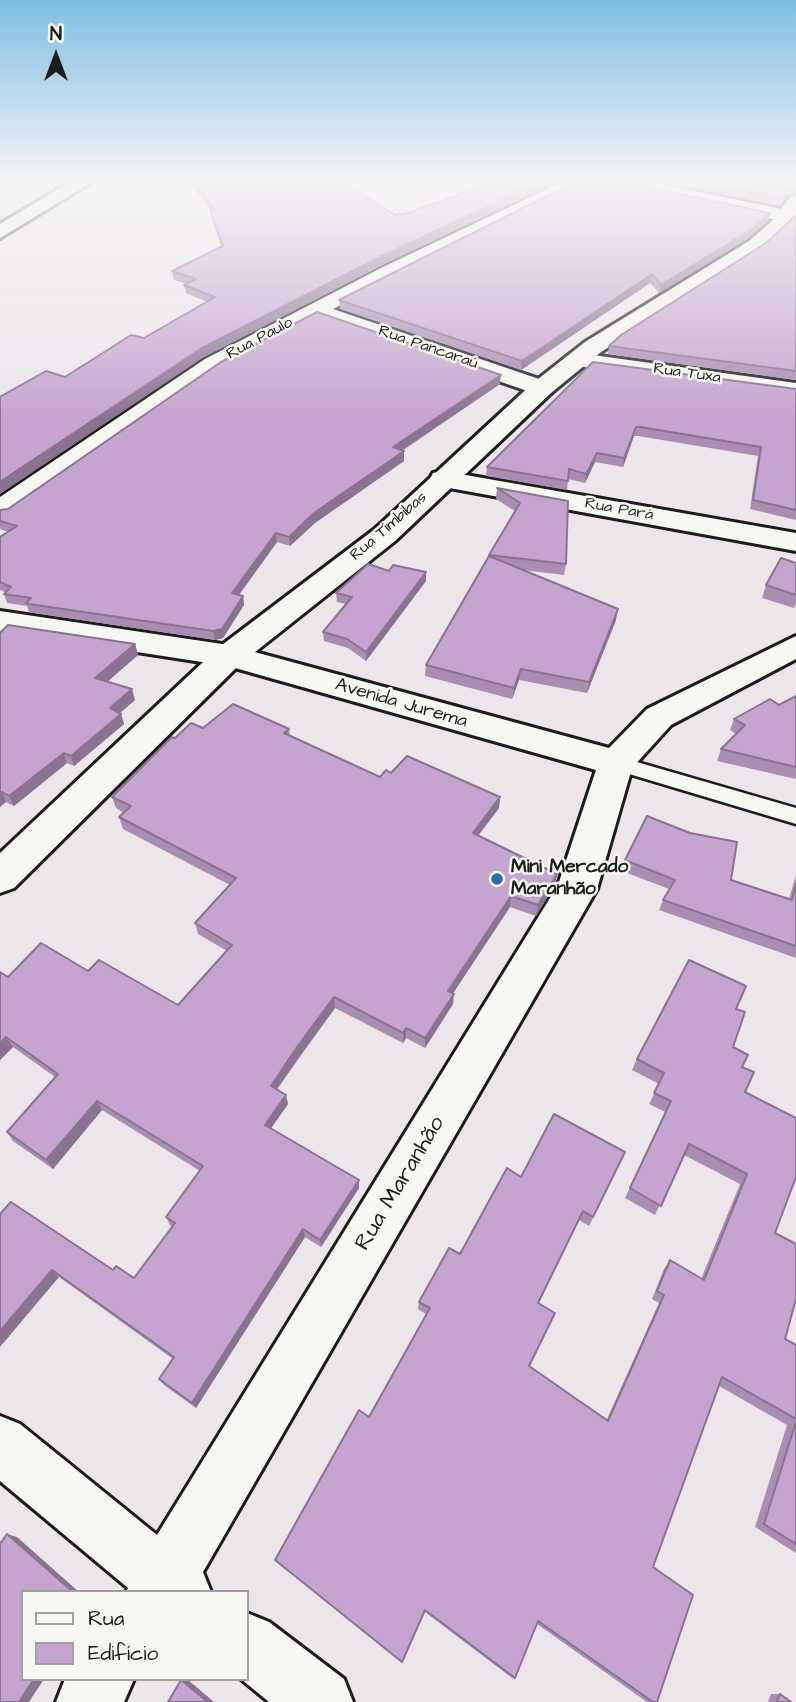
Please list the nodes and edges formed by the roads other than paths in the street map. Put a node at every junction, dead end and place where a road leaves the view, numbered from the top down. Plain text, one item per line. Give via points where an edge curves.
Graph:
1 (414, 261) edge
2 (729, 261) edge
3 (314, 310) junction
4 (578, 360) junction
5 (542, 388) junction
6 (796, 390) edge
7 (443, 479) junction
8 (0, 510) edge
9 (796, 542) edge
10 (0, 621) edge
11 (796, 646) edge
12 (229, 656) junction
13 (616, 763) junction
14 (796, 817) edge
15 (0, 877) edge
16 (0, 1444) edge
17 (167, 1588) edge
18 (248, 1645) edge
19 (101, 1681) edge
20 (88, 1702) edge
21 (321, 1702) edge

1 - 3 street, Rua Paulo
2 - 4 street, Rua Timbibas via 593,346
3 - 5 street, Rua Pancaraú
3 - 8 street, Rua Paulo via 213,364
4 - 5 street, Rua Timbibas
4 - 6 street, Rua Tuxa
5 - 7 street, Rua Timbibas
7 - 9 street, Rua Pará
7 - 12 street, Rua Timbibas via 385,534
10 - 12 street, Avenida Jurema
11 - 13 street via 659,717
12 - 13 street, Avenida Jurema
12 - 15 street, Rua Timbibas
13 - 14 lane, Avenida Jurema
13 - 17 street, Rua Maranhão via 577,889
16 - 17 street
18 - 21 street
19 - 20 street

